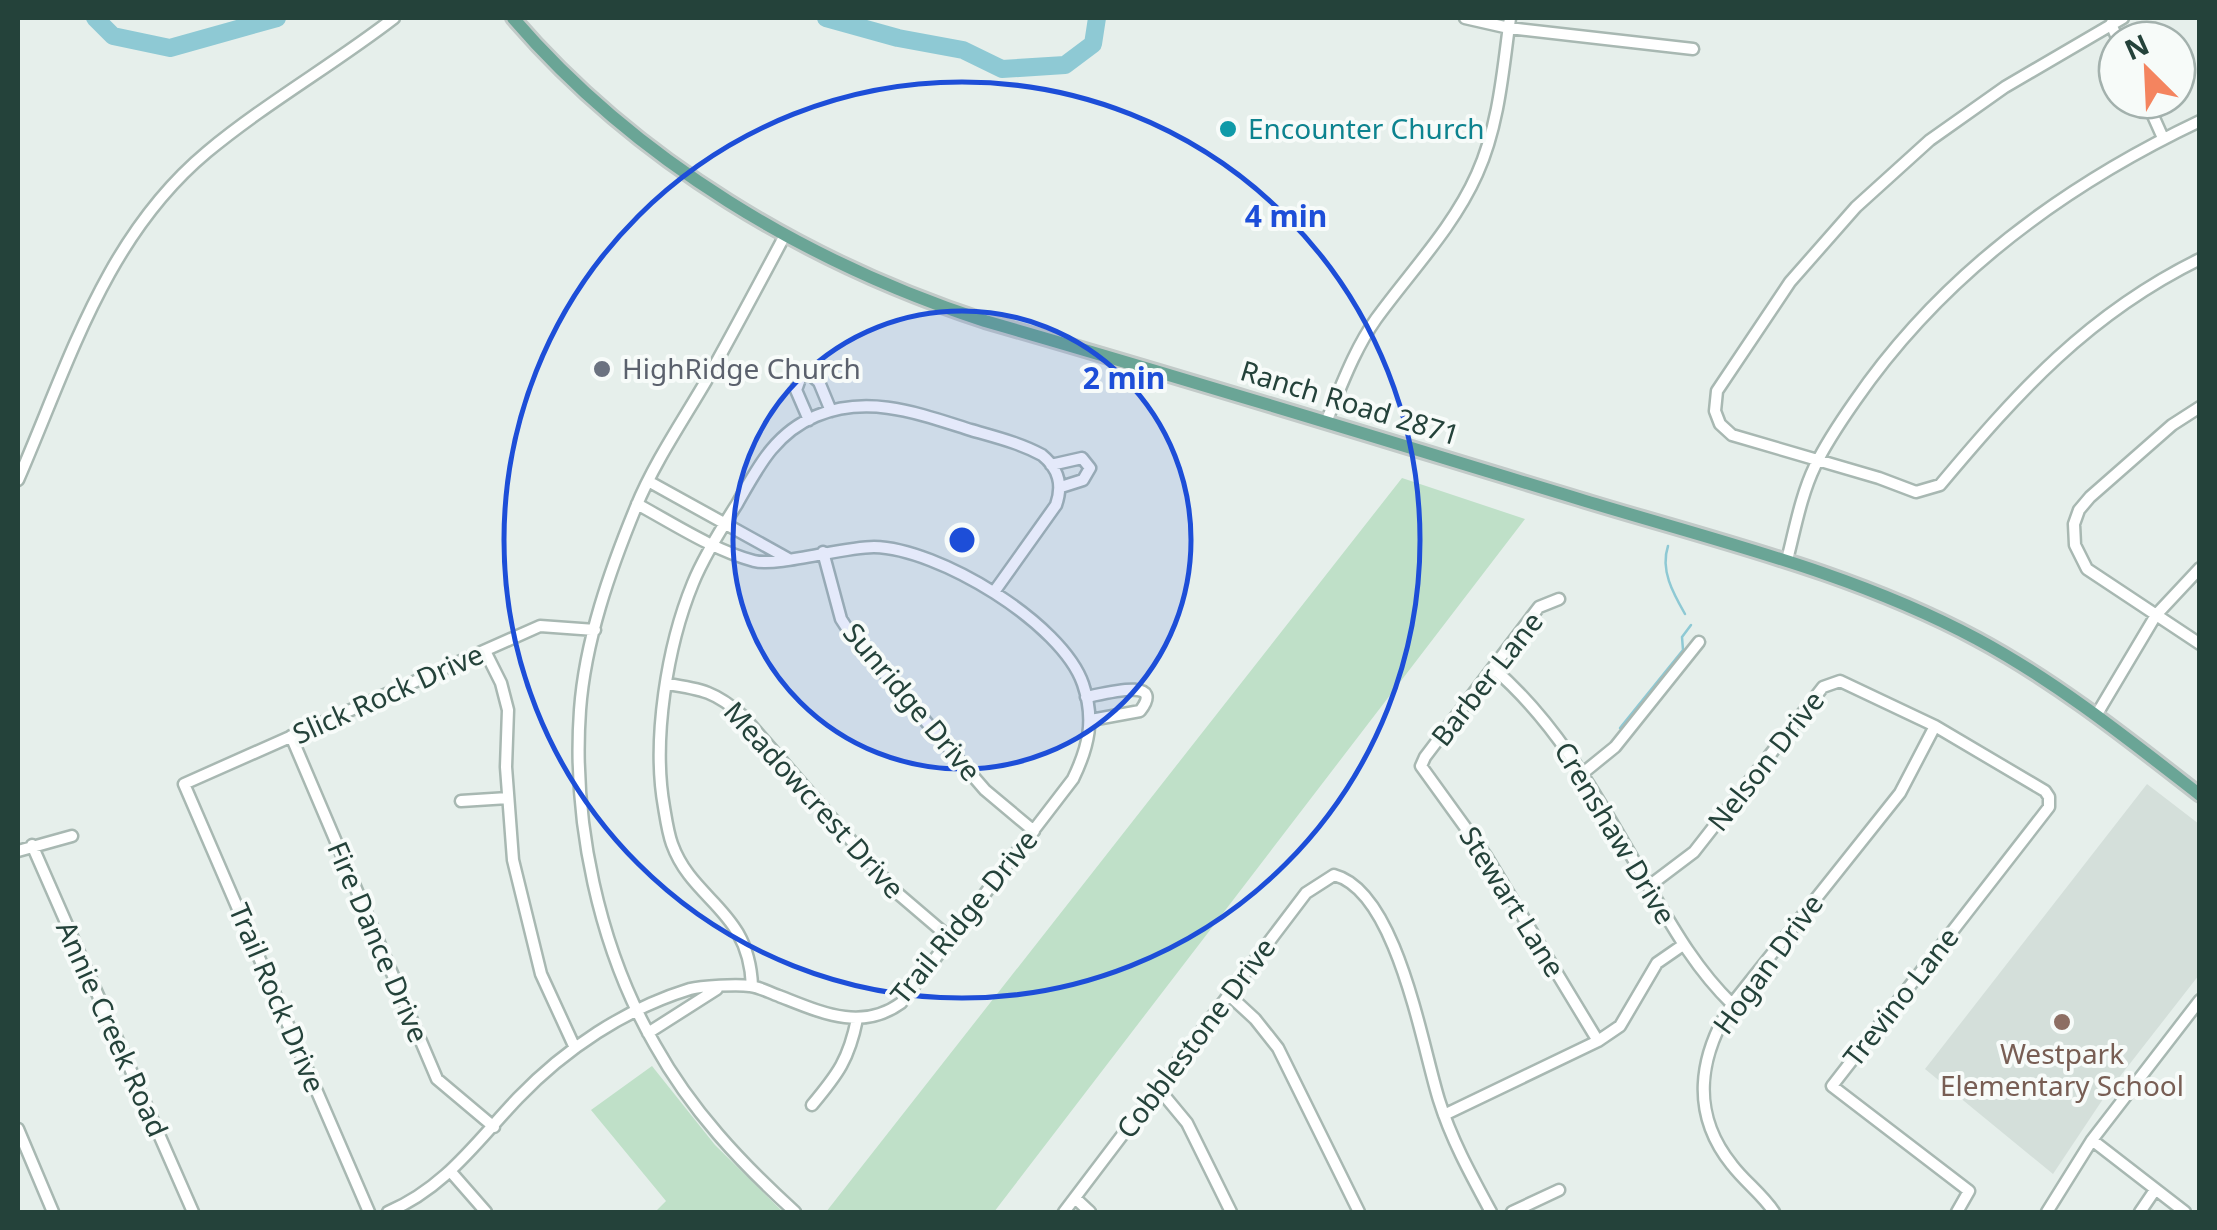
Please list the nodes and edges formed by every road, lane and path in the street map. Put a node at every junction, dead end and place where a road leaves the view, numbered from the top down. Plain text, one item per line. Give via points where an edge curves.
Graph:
1 (394, 18) edge
2 (514, 18) edge
3 (1465, 18) edge
4 (1510, 23) edge
5 (2097, 32) edge
6 (1694, 49) dead end
7 (2155, 120) edge
8 (2200, 121) edge
9 (2163, 138) junction
10 (785, 235) junction
11 (2200, 259) edge
12 (2200, 406) edge
13 (831, 412) junction
14 (808, 420) junction
15 (1326, 422) junction
16 (1818, 460) junction
17 (1051, 464) junction
18 (18, 480) edge
19 (648, 482) junction
20 (1061, 487) junction
21 (637, 504) junction
22 (725, 523) junction
23 (713, 544) junction
24 (823, 552) junction
25 (788, 559) junction
26 (1787, 560) junction
27 (2200, 568) edge
28 (994, 592) junction
29 (1559, 598) dead end
30 (2156, 615) junction
31 (596, 630) junction
32 (1699, 642) dead end
33 (2200, 644) edge
34 (485, 650) junction
35 (1492, 668) junction
36 (667, 684) junction
37 (1086, 697) junction
38 (2097, 714) junction
39 (1090, 720) junction
40 (1935, 726) junction
41 (291, 736) junction
42 (1421, 766) joint
43 (1583, 773) junction
44 (184, 784) joint
45 (2200, 795) edge
46 (2050, 797) joint
47 (508, 798) junction
48 (461, 801) dead end
49 (1034, 831) junction
50 (72, 836) dead end
51 (32, 845) junction
52 (18, 851) edge
53 (1648, 886) junction
54 (950, 938) junction
55 (1683, 945) junction
56 (752, 986) junction
57 (718, 988) junction
58 (1229, 995) junction
59 (2200, 1000) edge
60 (1732, 1004) junction
61 (637, 1012) junction
62 (857, 1019) junction
63 (648, 1033) junction
64 (1598, 1041) junction
65 (575, 1048) junction
66 (1158, 1088) junction
67 (812, 1105) dead end
68 (1444, 1115) junction
69 (494, 1126) junction
70 (18, 1129) edge
71 (2092, 1140) junction
72 (451, 1172) junction
73 (1560, 1190) dead end
74 (2155, 1190) junction
75 (1074, 1198) junction
76 (53, 1212) edge
77 (193, 1212) edge
78 (370, 1212) edge
79 (388, 1212) edge
80 (486, 1212) edge
81 (795, 1212) edge
82 (1064, 1212) edge
83 (1090, 1212) edge
84 (1231, 1212) edge
85 (1359, 1212) edge
86 (1492, 1212) edge
87 (1512, 1212) edge
88 (1774, 1212) edge
89 (1957, 1212) edge
90 (2047, 1212) edge
91 (2140, 1212) edge
92 (2185, 1212) edge

1 - 18 street via 246,121 164,196 95,294
2 - 10 main road, Ranch Road 2871 via 620,125
3 - 4 street
4 - 6 street
4 - 15 street via 1498,103 1477,174 1374,321
5 - 16 street via 1930,140 1821,245 1737,357 1717,391 1720,424 1743,439
7 - 9 street
8 - 9 street
9 - 16 street via 2016,232 1941,296 1880,366
10 - 15 main road, Ranch Road 2871 via 932,304
10 - 19 street
11 - 16 street via 2144,290 2060,353 1940,485 1916,492
12 - 30 street via 2090,497 2074,524 2075,546 2087,569
13 - 14 street
13 - 14 street via 819,382 801,376 796,390
13 - 17 street via 863,406 905,410 1033,450
14 - 22 street via 768,449
15 - 26 main road, Ranch Road 2871
16 - 26 street
17 - 20 street
17 - 20 street via 1082,458 1090,468 1083,480
19 - 21 street
19 - 22 street
20 - 28 street via 1049,518
21 - 23 street, Trail Ridge Drive
21 - 31 street
22 - 23 street
22 - 25 street
23 - 25 street, Trail Ridge Drive via 756,562
23 - 36 street via 678,622
24 - 25 street, Trail Ridge Drive
24 - 28 street, Trail Ridge Drive via 908,552
24 - 49 street, Sunridge Drive via 852,636 986,790
26 - 38 main road, Ranch Road 2871 via 1976,638
27 - 30 street
28 - 37 street, Trail Ridge Drive via 1068,655
29 - 35 street, Barber Lane via 1538,608
30 - 33 street
30 - 38 street
31 - 34 street, Slick Rock Drive via 540,626
31 - 61 street via 580,708 584,820 605,922
32 - 43 street via 1615,747
34 - 41 street, Slick Rock Drive
34 - 47 street via 508,710
35 - 42 street, Barber Lane
35 - 43 street, Crenshaw Drive via 1542,716
36 - 54 street, Meadowcrest Drive via 723,698 895,891
36 - 56 street via 663,803 672,846 742,938
37 - 39 street, Trail Ridge Drive
37 - 39 street via 1132,688 1146,696 1140,711
38 - 45 main road, Ranch Road 2871
39 - 49 street, Trail Ridge Drive via 1088,745 1072,778
40 - 46 street, Nelson Drive
40 - 53 street, Nelson Drive via 1831,682 1694,852
40 - 60 street, Hogan Drive via 1900,793
41 - 44 street, Slick Rock Drive
41 - 69 street, Fire Dance Drive via 437,1079
42 - 64 street, Stewart Lane via 1486,856
43 - 53 street, Crenshaw Drive
44 - 78 street, Trail Rock Drive
46 - 89 street, Trevino Lane via 2048,808 1832,1086 1969,1191
47 - 48 street
47 - 65 street via 513,860 541,974
49 - 54 street, Trail Ridge Drive
50 - 51 street
51 - 52 street
51 - 77 street, Annie Creek Road
53 - 55 street, Crenshaw Drive
54 - 62 street, Trail Ridge Drive via 901,1003
55 - 60 street, Crenshaw Drive
55 - 64 street via 1657,963 1620,1026
56 - 57 street, Trail Ridge Drive
56 - 62 street, Trail Ridge Drive
57 - 61 street, Trail Ridge Drive via 696,987
57 - 63 street, Trail Ridge Drive
58 - 66 street, Cobblestone Drive
58 - 68 street, Cobblestone Drive via 1306,893 1328,876 1350,882 1394,948
58 - 85 street via 1278,1048
59 - 71 street
60 - 88 street, Hogan Drive via 1705,1061 1703,1096 1731,1164
61 - 63 street
61 - 65 street, Trail Ridge Drive
62 - 67 street via 842,1069
63 - 81 street via 708,1123
64 - 68 street
65 - 69 street, Trail Ridge Drive
66 - 75 street, Cobblestone Drive
66 - 84 street via 1187,1122
68 - 86 street
69 - 72 street, Trail Ridge Drive
70 - 76 street
71 - 74 street
71 - 90 street
72 - 79 street, Trail Ridge Drive
72 - 80 street
73 - 87 street
74 - 91 street
74 - 92 street
75 - 82 street, Cobblestone Drive
75 - 83 street

